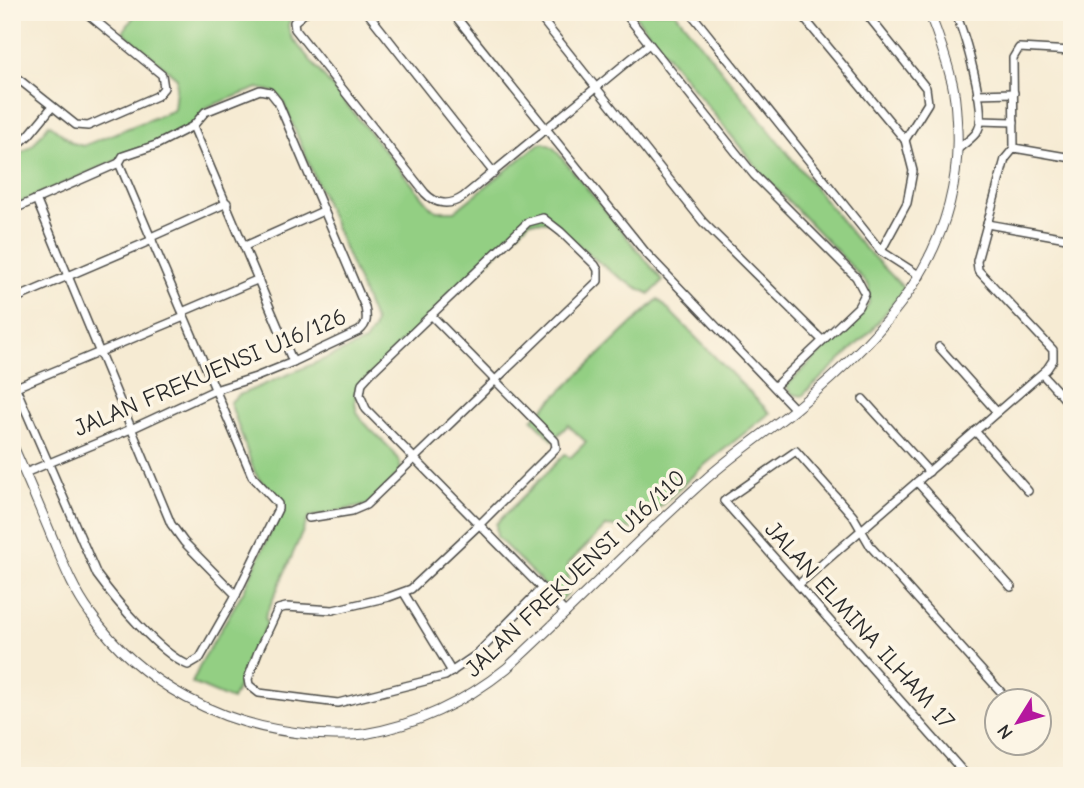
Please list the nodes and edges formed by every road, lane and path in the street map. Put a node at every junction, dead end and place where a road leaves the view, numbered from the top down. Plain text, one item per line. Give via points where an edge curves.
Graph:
1 (85, 12) edge
2 (306, 12) edge
3 (367, 12) edge
4 (452, 12) edge
5 (537, 12) edge
6 (624, 12) edge
7 (690, 12) edge
8 (799, 12) edge
9 (866, 12) edge
10 (929, 12) edge
11 (955, 12) edge
12 (649, 44) junction
13 (1072, 51) edge
14 (12, 74) edge
15 (597, 89) junction
16 (1014, 93) junction
17 (977, 94) junction
18 (52, 107) junction
19 (980, 121) junction
20 (1014, 121) junction
21 (193, 126) junction
22 (546, 131) junction
23 (905, 140) junction
24 (1014, 148) junction
25 (12, 149) edge
26 (958, 149) junction
27 (1072, 158) edge
28 (119, 163) junction
29 (494, 173) junction
30 (36, 199) junction
31 (227, 203) junction
32 (12, 211) edge
33 (323, 211) junction
34 (987, 224) junction
35 (151, 238) junction
36 (1072, 239) edge
37 (244, 246) junction
38 (881, 251) junction
39 (68, 275) junction
40 (920, 276) junction
41 (259, 279) junction
42 (12, 300) edge
43 (183, 314) junction
44 (431, 315) junction
45 (822, 340) junction
46 (939, 347) dead end
47 (100, 352) junction
48 (293, 362) junction
49 (1042, 373) junction
50 (12, 379) edge
51 (495, 380) junction
52 (775, 386) junction
53 (16, 387) junction
54 (215, 390) junction
55 (863, 398) dead end
56 (1072, 407) edge
57 (795, 409) junction
58 (998, 412) junction
59 (131, 429) junction
60 (975, 431) junction
61 (12, 444) edge
62 (415, 458) junction
63 (48, 463) junction
64 (929, 471) junction
65 (25, 473) junction
66 (917, 482) junction
67 (1028, 491) dead end
68 (309, 518) dead end
69 (480, 524) junction
70 (861, 530) junction
71 (798, 585) junction
72 (1011, 587) dead end
73 (542, 588) junction
74 (404, 593) junction
75 (236, 595) junction
76 (566, 613) junction
77 (452, 672) junction
78 (997, 686) edge
79 (967, 776) edge

1 - 18 street via 162,75 164,88 143,104 88,126 76,125
2 - 29 street via 295,22 295,29 430,198 443,204 457,201
3 - 29 street
4 - 22 street
5 - 15 street
6 - 12 street
7 - 38 street
8 - 23 street
9 - 23 street via 926,88 928,103
10 - 26 street, JALAN FREKUENSI U16/110 via 953,84
11 - 17 street via 969,48
12 - 15 street
12 - 45 street via 760,180 863,287 865,294 858,307
13 - 16 street via 1019,48 1013,58
14 - 18 street
15 - 22 street
15 - 45 street via 703,222
16 - 17 street
16 - 20 street
17 - 19 street
18 - 25 street
19 - 20 street
19 - 26 street via 977,133
20 - 24 street
21 - 28 street via 123,156
21 - 31 street
21 - 33 street, JALAN FREKUENSI U16/126 via 205,112 260,90 270,92
22 - 29 street
22 - 52 street via 651,259
23 - 38 street via 913,171 907,203
24 - 27 street
24 - 34 street via 1004,159
26 - 40 street, JALAN FREKUENSI U16/110 via 948,212
28 - 30 street
28 - 35 street
30 - 32 street
30 - 39 street
31 - 35 street
31 - 37 street
33 - 37 street
33 - 48 street, JALAN FREKUENSI U16/126 via 367,321 359,331
34 - 36 street
34 - 49 street via 978,270 1053,349 1053,360
35 - 39 street
35 - 43 street
37 - 41 street
38 - 40 street
39 - 42 street
39 - 47 street
40 - 57 street, JALAN FREKUENSI U16/110 via 874,337
41 - 43 street
41 - 48 street
43 - 47 street
43 - 54 street
44 - 51 street
44 - 51 street via 533,219 548,221 596,265 597,281
44 - 62 street via 365,379 360,395 366,409
45 - 52 street
46 - 58 street
47 - 53 street
47 - 59 street
48 - 54 street, JALAN FREKUENSI U16/126
49 - 56 street
49 - 58 street
50 - 53 street
51 - 62 street
51 - 69 street via 556,445
52 - 57 street
53 - 63 street
54 - 59 street, JALAN FREKUENSI U16/126
54 - 75 street via 252,476 278,507
55 - 64 street
57 - 76 street, JALAN FREKUENSI U16/110 via 708,477
58 - 60 street
59 - 63 street, JALAN FREKUENSI U16/126
59 - 75 street via 171,524
60 - 64 street
60 - 67 street
61 - 65 street, JALAN FREKUENSI U16/110
62 - 68 street via 360,509
62 - 69 street
63 - 65 street, JALAN FREKUENSI U16/126
63 - 75 street via 97,575 173,657 188,665 200,658
64 - 66 street
65 - 76 street, JALAN FREKUENSI U16/110 via 72,584 118,648 195,703 264,727 352,735 439,711 508,668
66 - 70 street
66 - 72 street
69 - 73 street
69 - 74 street
70 - 71 street
70 - 71 street, JALAN ELMINA ILHAM 17 via 796,451 724,500
70 - 78 street via 871,547
71 - 79 street, JALAN ELMINA ILHAM 17
73 - 76 street
73 - 77 street via 476,655
74 - 77 street
74 - 77 street via 333,610 278,609 248,676 249,685 259,693 338,703 436,680

